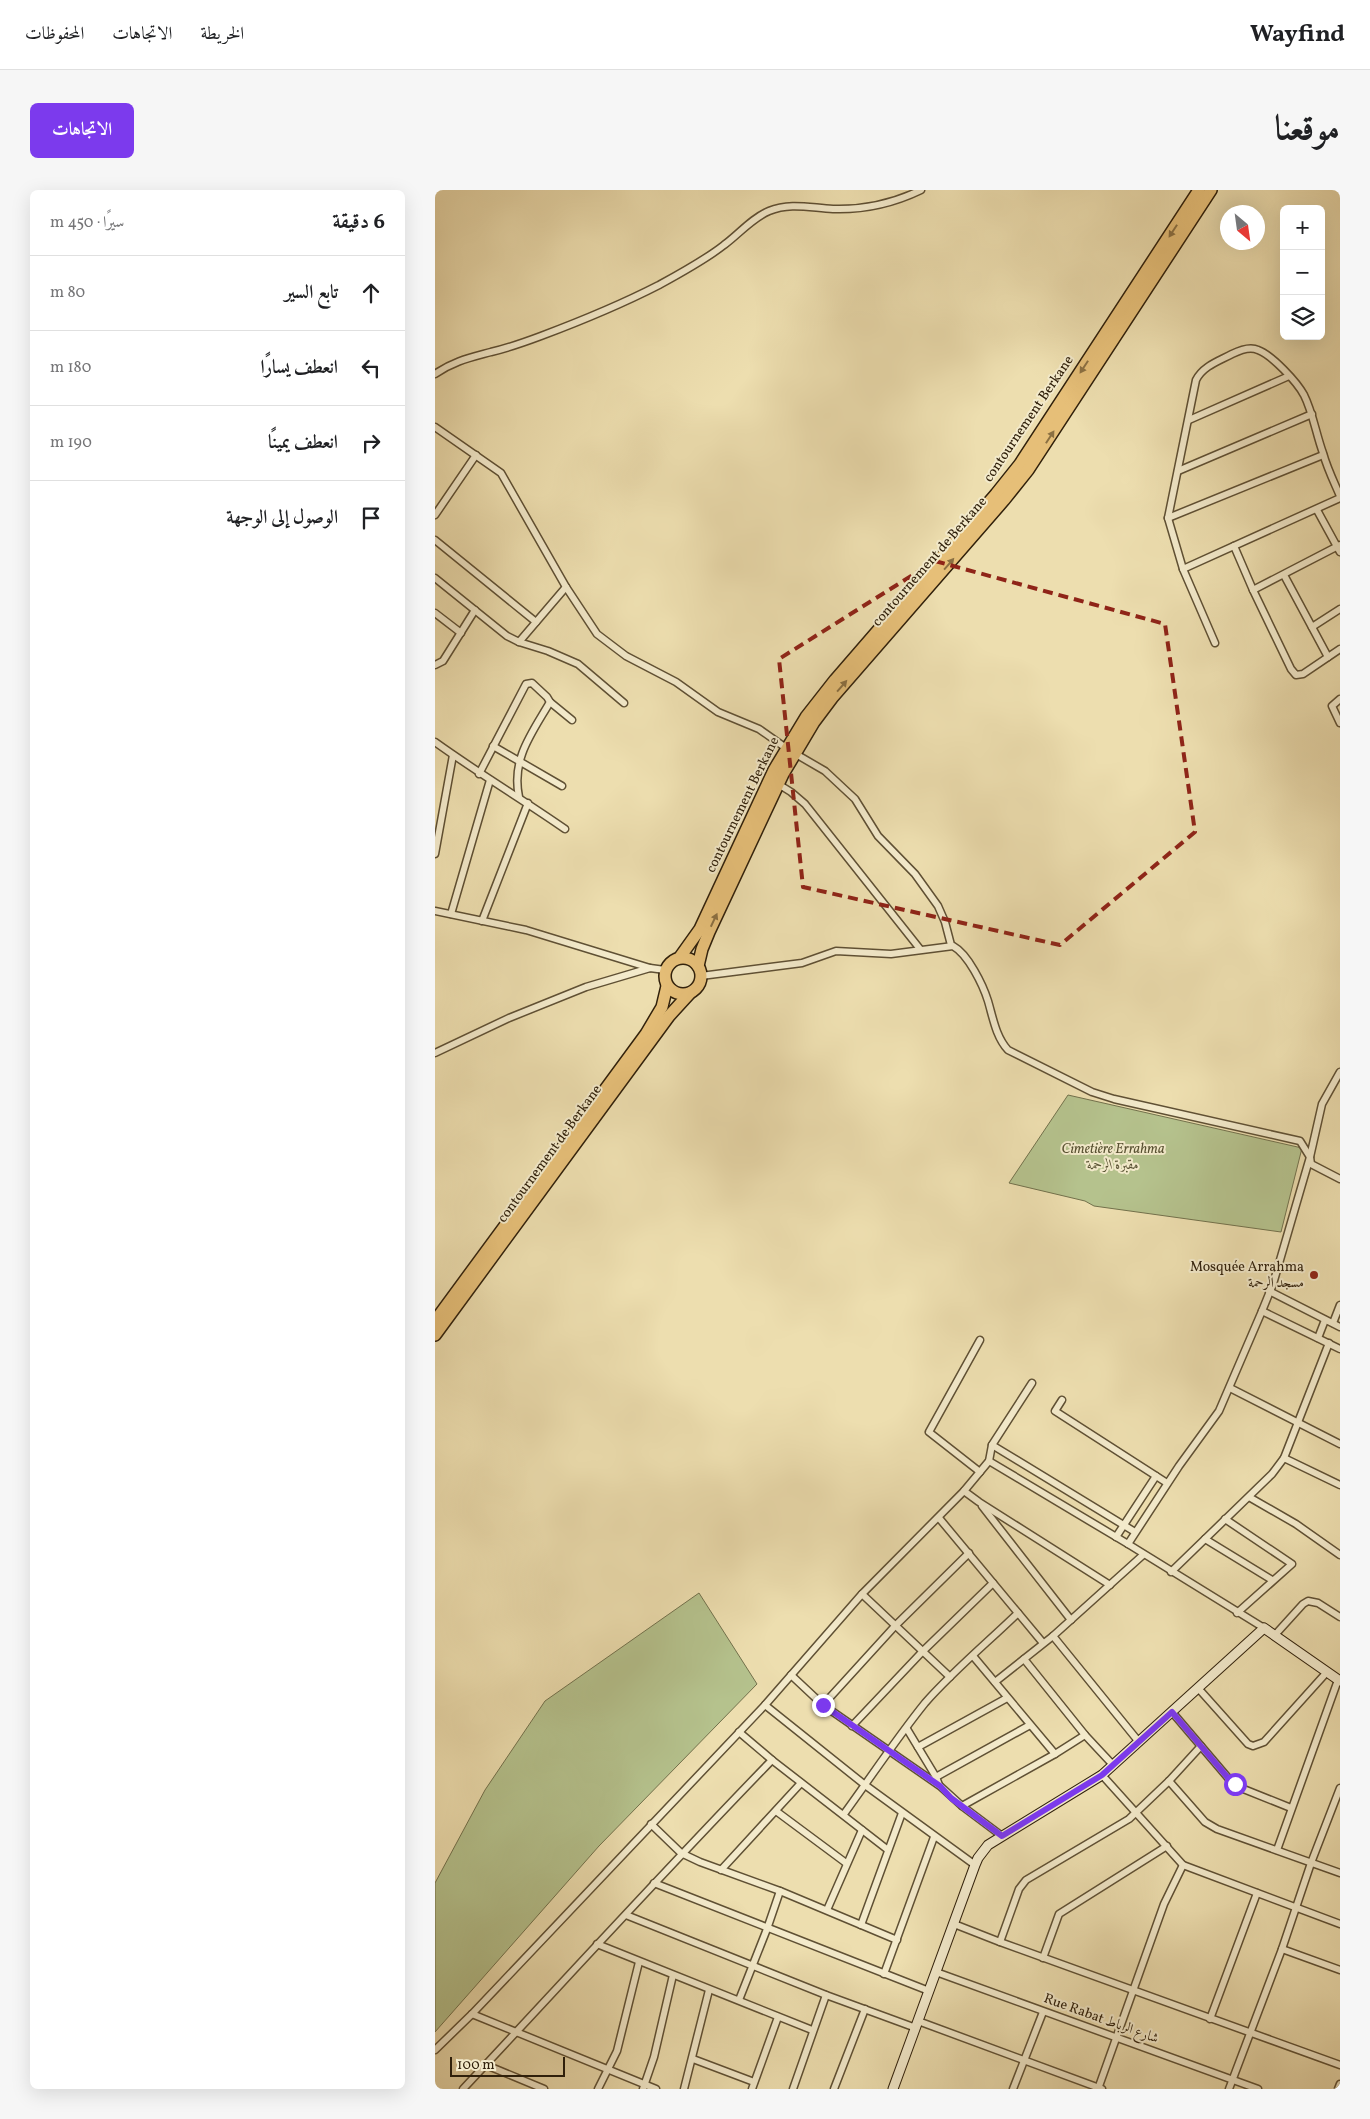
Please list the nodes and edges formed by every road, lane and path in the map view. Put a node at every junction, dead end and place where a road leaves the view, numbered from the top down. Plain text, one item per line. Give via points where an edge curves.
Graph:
1 (921, 190) edge
2 (1199, 190) edge
3 (1211, 190) edge
4 (435, 374) edge
5 (1289, 376) junction
6 (1312, 414) junction
7 (1189, 420) junction
8 (435, 427) edge
9 (476, 455) junction
10 (1323, 455) junction
11 (1178, 471) junction
12 (1340, 497) edge
13 (1317, 510) junction
14 (435, 515) edge
15 (1168, 518) junction
16 (435, 540) edge
17 (1234, 546) junction
18 (1339, 548) edge
19 (1183, 569) junction
20 (1284, 575) junction
21 (435, 578) edge
22 (566, 587) junction
23 (1253, 590) junction
24 (1340, 609) edge
25 (475, 610) junction
26 (435, 613) edge
27 (536, 622) junction
28 (1312, 627) junction
29 (461, 633) junction
30 (519, 642) junction
31 (1215, 643) dead end
32 (1340, 649) edge
33 (1328, 657) junction
34 (435, 665) edge
35 (1340, 699) edge
36 (550, 702) junction
37 (624, 703) dead end
38 (572, 720) dead end
39 (1340, 723) edge
40 (435, 742) edge
41 (493, 746) junction
42 (790, 751) junction
43 (453, 755) junction
44 (518, 761) junction
45 (479, 774) junction
46 (490, 780) junction
47 (778, 784) junction
48 (562, 786) dead end
49 (519, 797) junction
50 (528, 803) junction
51 (565, 829) dead end
52 (435, 854) edge
53 (435, 911) edge
54 (451, 914) junction
55 (482, 921) junction
56 (951, 945) junction
57 (920, 949) junction
58 (680, 957) junction
59 (650, 968) junction
60 (665, 970) junction
61 (700, 971) junction
62 (667, 986) junction
63 (690, 993) junction
64 (435, 1053) edge
65 (1340, 1072) edge
66 (1310, 1158) junction
67 (1340, 1179) edge
68 (1269, 1291) junction
69 (1340, 1305) edge
70 (1262, 1311) junction
71 (1325, 1320) junction
72 (435, 1321) edge
73 (1333, 1323) junction
74 (1340, 1327) edge
75 (435, 1335) edge
76 (1317, 1338) junction
77 (979, 1340) dead end
78 (1329, 1343) junction
79 (1340, 1349) edge
80 (1032, 1383) dead end
81 (1230, 1388) junction
82 (1062, 1400) dead end
83 (1299, 1423) junction
84 (1340, 1444) edge
85 (992, 1445) junction
86 (1284, 1458) junction
87 (989, 1461) junction
88 (980, 1472) junction
89 (1156, 1476) junction
90 (1167, 1483) junction
91 (1340, 1485) edge
92 (965, 1490) junction
93 (1249, 1497) junction
94 (979, 1502) junction
95 (939, 1518) junction
96 (1225, 1519) junction
97 (1123, 1524) junction
98 (1135, 1532) junction
99 (1116, 1536) junction
100 (1205, 1538) junction
101 (1128, 1544) junction
102 (969, 1553) junction
103 (1143, 1555) junction
104 (1340, 1555) edge
105 (1171, 1572) junction
106 (1271, 1580) junction
107 (993, 1582) junction
108 (1110, 1585) junction
109 (862, 1594) junction
110 (1018, 1613) junction
111 (1237, 1613) junction
112 (1340, 1616) edge
113 (1071, 1620) junction
114 (895, 1626) junction
115 (1264, 1628) junction
116 (1053, 1636) junction
117 (1274, 1636) junction
118 (1043, 1643) junction
119 (922, 1652) junction
120 (973, 1656) junction
121 (1024, 1659) junction
122 (1327, 1672) junction
123 (791, 1675) junction
124 (950, 1677) junction
125 (1339, 1681) edge
126 (995, 1682) junction
127 (1198, 1688) junction
128 (1007, 1698) junction
129 (765, 1705) junction
130 (823, 1705) junction
131 (1172, 1712) junction
132 (1030, 1725) junction
133 (852, 1726) junction
134 (907, 1728) junction
135 (739, 1732) junction
136 (1085, 1735) junction
137 (1139, 1742) junction
138 (1201, 1746) junction
139 (918, 1747) junction
140 (889, 1751) junction
141 (1055, 1754) junction
142 (772, 1760) junction
143 (1113, 1765) junction
144 (1102, 1775) junction
145 (936, 1777) junction
146 (1169, 1781) junction
147 (801, 1783) junction
148 (865, 1785) junction
149 (940, 1786) junction
150 (1340, 1788) edge
151 (962, 1806) junction
152 (1291, 1808) junction
153 (775, 1811) junction
154 (902, 1813) junction
155 (1136, 1813) junction
156 (844, 1814) junction
157 (651, 1824) junction
158 (862, 1830) junction
159 (1002, 1836) junction
160 (934, 1837) junction
161 (1167, 1846) junction
162 (888, 1850) junction
163 (1277, 1850) junction
164 (681, 1853) junction
165 (846, 1863) junction
166 (1311, 1863) junction
167 (975, 1865) junction
168 (1183, 1865) junction
169 (721, 1870) junction
170 (1340, 1873) edge
171 (654, 1883) junction
172 (779, 1891) junction
173 (1257, 1894) junction
174 (1295, 1908) junction
175 (827, 1910) junction
176 (626, 1915) junction
177 (954, 1924) junction
178 (1340, 1924) edge
179 (861, 1925) junction
180 (767, 1929) junction
181 (897, 1940) junction
182 (1000, 1942) junction
183 (597, 1944) junction
184 (1282, 1949) junction
185 (1043, 1958) junction
186 (639, 1962) junction
187 (753, 1966) junction
188 (1340, 1970) edge
189 (936, 1972) junction
190 (884, 1974) junction
191 (673, 1975) junction
192 (1133, 1989) junction
193 (709, 1990) junction
194 (929, 1991) junction
195 (826, 1995) junction
196 (739, 2000) junction
197 (865, 2009) junction
198 (1043, 2012) junction
199 (472, 2014) junction
200 (779, 2017) junction
201 (1211, 2019) junction
202 (917, 2024) junction
203 (812, 2030) junction
204 (517, 2033) junction
205 (1250, 2034) junction
206 (1117, 2038) junction
207 (435, 2050) edge
208 (693, 2059) junction
209 (1023, 2061) junction
210 (485, 2065) junction
211 (1340, 2065) edge
212 (609, 2070) junction
213 (1233, 2080) junction
214 (1340, 2084) edge
215 (753, 2086) edge
216 (644, 2087) edge
217 (463, 2089) edge
218 (544, 2089) edge
219 (598, 2089) edge
220 (656, 2089) edge
221 (684, 2089) edge
222 (793, 2089) edge
223 (834, 2089) edge
224 (893, 2089) edge
225 (1013, 2089) edge
226 (1099, 2089) edge
227 (1229, 2089) edge
228 (1258, 2089) edge
229 (1338, 2089) edge

1 - 4 street via 861,208 803,205 769,211 725,245 659,285 542,336 466,358
2 -> 42 highway, contournement Berkane via 1020,464 825,692
42 -> 3 highway, contournement de Berkane via 1028,470
5 - 6 street via 1299,386
5 - 7 street
5 - 7 street via 1258,350 1239,350 1199,374
6 - 10 street
6 - 11 street
7 - 11 street
8 - 9 street
9 - 14 street
9 - 22 street via 501,473
10 - 12 street
10 - 15 street
11 - 15 street
12 - 13 street
13 - 17 street
13 - 18 street
15 - 19 street
16 - 27 street
17 - 19 street
17 - 23 street
18 - 20 street
19 - 31 street
20 - 23 street
20 - 28 street
21 - 25 street
22 - 27 street
22 - 42 street via 588,622 607,643 676,682 718,712 759,729
23 - 33 street via 1296,675 1303,674
24 - 28 street
25 - 29 street
25 - 30 street
26 - 29 street
27 - 30 street
28 - 33 street
29 - 34 street via 443,661
30 - 37 street via 578,664
32 - 33 street
35 - 39 street via 1332,706
36 - 38 street
36 - 41 street via 532,683 526,684
36 - 44 street
40 - 43 street
41 - 44 street
41 - 45 street
42 - 47 highway, contournement de Berkane
42 - 56 street via 825,771 855,799 878,836 915,874 938,906
42 - 58 highway, contournement Berkane via 700,928
43 - 45 street
43 - 52 street
44 - 48 street
44 - 49 street via 516,781
45 - 46 street
46 - 49 street
46 - 54 street
47 - 57 street via 805,804
61 -> 47 highway, contournement de Berkane via 705,940
49 - 50 street
50 - 51 street
50 - 55 street
53 - 54 street
54 - 55 street
55 - 59 street via 526,930
56 - 57 street
56 - 66 street via 970,963 987,998 1000,1038 1008,1050 1092,1092 1114,1099 1300,1141
57 - 61 street via 885,954 836,952 802,963
58 - 60 highway
58 - 61 highway via 691,959
59 - 60 street
59 - 64 street via 555,999
60 - 62 highway
61 - 63 highway via 698,986
62 - 63 highway via 680,994
62 - 72 highway via 662,1007 646,1034
63 - 75 highway, contournement de Berkane via 669,1016
65 - 66 street via 1322,1104
66 - 67 street via 1311,1164
66 - 68 street
68 - 70 street
68 - 71 street
69 - 73 street
70 - 76 street
70 - 81 street
71 - 73 street
71 - 76 street
73 - 74 street
76 - 78 street
77 - 88 street via 929,1432
78 - 79 street
78 - 83 street
80 - 85 street
81 - 83 street
81 - 90 street via 1219,1411
82 - 89 street via 1055,1411
83 - 84 street
83 - 86 street
85 - 87 street
85 - 97 street
86 - 91 street
86 - 93 street
87 - 88 street
87 - 99 street
88 - 92 street
89 - 90 street
89 - 97 street
90 - 98 street
92 - 94 street
92 - 95 street
93 - 96 street
93 - 104 street
94 - 108 street
94 - 113 street
95 - 102 street
95 - 109 street
96 - 100 street
96 - 106 street via 1292,1564
97 - 98 street
97 - 99 street
98 - 101 street
99 - 101 street
100 - 105 street
100 - 106 street
101 - 103 street
102 - 107 street
102 - 114 street
103 - 105 street
103 - 108 street
105 - 111 street
106 - 111 street
107 - 110 street
107 - 119 street
108 - 113 street
109 - 114 street
109 - 123 street
110 - 118 street
110 - 120 street
111 - 115 street
112 - 117 street via 1308,1601
113 - 116 street
114 - 119 street
114 - 130 street
115 - 117 street
115 - 127 street
116 - 118 street
116 - 137 street
117 - 122 street
118 - 121 street
119 - 124 street
119 - 133 street
120 - 124 street
120 - 126 street
121 - 126 street
121 - 136 street
122 - 125 street
122 - 127 street via 1263,1742 1253,1746
123 - 129 street
123 - 130 street
124 - 134 street
125 - 152 street
126 - 128 street
127 - 131 street
128 - 132 street
128 - 139 street
129 - 135 street
129 - 148 street
130 - 133 street
131 - 137 street
131 - 138 street
132 - 141 street
132 - 145 street
133 - 140 street
134 - 139 street
134 - 140 street
135 - 142 street
135 - 157 street
136 - 141 street
136 - 143 street
137 - 143 street
138 - 146 street
138 - 152 street via 1235,1784
139 - 145 street
140 - 148 street
140 - 149 street
141 - 151 street
142 - 147 street
142 - 164 street
143 - 144 street
144 - 155 street
144 - 159 street
145 - 149 street
146 - 155 street
146 - 163 street via 1205,1822
147 - 153 street
147 - 156 street
148 - 154 street
148 - 156 street
149 - 151 street
150 - 166 street
151 - 159 street
152 - 163 street
153 - 165 street
153 - 169 street
154 - 160 street
154 - 162 street
155 - 161 street
155 - 182 street via 1026,1880 1019,1889
156 - 158 street
157 - 164 street
157 - 199 street
158 - 162 street
158 - 165 street
159 - 167 street via 983,1851
160 - 167 street
160 - 181 street
161 - 168 street
161 - 185 street via 1059,1914
162 - 179 street
163 - 166 street
164 - 169 street
164 - 171 street
165 - 175 street
166 - 170 street
166 - 174 street
167 - 177 street
168 - 173 street
168 - 192 street via 1164,1904
169 - 172 street
171 - 176 street
171 - 180 street
172 - 175 street
172 - 180 street
173 - 174 street
173 - 201 street
174 - 178 street
174 - 184 street
175 - 179 street
176 - 183 street
176 - 187 street
177 - 182 street
177 - 189 street
179 - 181 street
180 - 187 street
180 - 190 street
181 - 190 street
182 - 185 street
183 - 186 street
183 - 204 street
184 - 188 street
184 - 205 street
185 - 192 street
186 - 191 street
186 - 212 street via 617,2051
187 - 195 street
187 - 196 street
189 - 194 street
189 - 198 street, Rue Rabat شارع الرباط
190 - 194 street
191 - 193 street
191 - 216 street
192 - 201 street
192 - 206 street
193 - 196 street
193 - 208 street
194 - 202 street
195 - 197 street
195 - 203 street
196 - 200 street
197 - 202 street
197 - 223 street
198 - 206 street, Rue Rabat شارع الرباط
198 - 209 street
199 - 204 street
199 - 207 street
200 - 203 street
200 - 215 street
201 - 205 street
202 - 209 street
202 - 224 street
203 - 222 street
204 - 210 street
204 - 212 street
205 - 211 street
205 - 213 street
206 - 213 street, Rue Rabat شارع الرباط
206 - 226 street
208 - 215 street
208 - 221 street
209 - 225 street
209 - 226 street
210 - 217 street
210 - 218 street
212 - 216 street
212 - 219 street
213 - 227 street
213 - 228 street, Rue Rabat شارع الرباط
214 - 229 street
216 - 220 street

